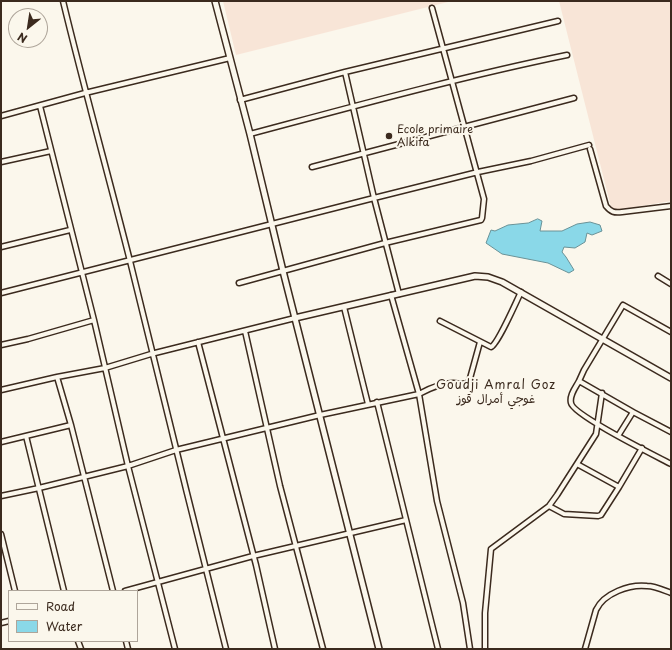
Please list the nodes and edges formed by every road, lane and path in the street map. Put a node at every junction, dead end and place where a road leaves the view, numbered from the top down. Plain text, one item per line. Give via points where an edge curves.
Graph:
1 (63, 1) edge
2 (215, 1) edge
3 (432, 8) dead end
4 (558, 21) dead end
5 (444, 49) junction
6 (567, 55) dead end
7 (230, 58) junction
8 (345, 72) junction
9 (452, 82) junction
10 (86, 93) junction
11 (574, 98) dead end
12 (240, 100) junction
13 (40, 106) junction
14 (353, 107) junction
15 (1, 116) edge
16 (465, 127) junction
17 (250, 134) junction
18 (51, 151) junction
19 (364, 152) junction
20 (1, 162) edge
21 (312, 167) dead end
22 (478, 172) junction
23 (374, 198) junction
24 (671, 206) edge
25 (272, 225) junction
26 (70, 230) junction
27 (385, 243) junction
28 (1, 247) edge
29 (130, 261) junction
30 (283, 271) junction
31 (82, 273) junction
32 (658, 276) dead end
33 (238, 283) dead end
34 (671, 284) edge
35 (521, 292) junction
36 (1, 293) edge
37 (399, 294) junction
38 (391, 295) junction
39 (344, 306) junction
40 (295, 318) junction
41 (94, 320) junction
42 (440, 321) dead end
43 (245, 331) junction
44 (671, 332) edge
45 (603, 339) junction
46 (198, 342) junction
47 (480, 342) junction
48 (1, 345) edge
49 (152, 354) junction
50 (105, 368) junction
51 (57, 377) junction
52 (671, 378) edge
53 (580, 381) junction
54 (1, 390) edge
55 (602, 392) junction
56 (419, 394) junction
57 (377, 402) junction
58 (368, 404) junction
59 (633, 412) junction
60 (320, 415) junction
61 (598, 424) junction
62 (71, 425) junction
63 (268, 428) junction
64 (671, 432) edge
65 (26, 436) junction
66 (618, 436) junction
67 (222, 440) junction
68 (1, 442) edge
69 (642, 448) junction
70 (176, 450) junction
71 (577, 464) junction
72 (671, 464) edge
73 (128, 466) junction
74 (84, 478) junction
75 (39, 488) junction
76 (619, 488) junction
77 (1, 496) edge
78 (549, 506) junction
79 (406, 520) junction
80 (1, 534) edge
81 (350, 534) junction
82 (296, 545) junction
83 (253, 556) junction
84 (206, 568) junction
85 (158, 582) junction
86 (15, 590) edge
87 (64, 590) edge
88 (113, 590) edge
89 (129, 590) edge
90 (671, 593) edge
91 (175, 649) edge
92 (226, 649) edge
93 (276, 649) edge
94 (323, 649) edge
95 (379, 649) edge
96 (438, 649) edge
97 (470, 649) edge
98 (485, 649) edge
99 (585, 649) edge

1 - 10 street
2 - 7 street
3 - 5 street
4 - 5 street
5 - 8 street
5 - 9 street
6 - 9 street
7 - 10 street
7 - 12 street
8 - 12 street
8 - 14 street
9 - 14 street
9 - 16 street
10 - 13 street
10 - 29 street
11 - 16 street
12 - 17 street
13 - 15 street
13 - 18 street
14 - 17 street
14 - 19 street
16 - 19 street
16 - 22 street
17 - 25 street
18 - 20 street
18 - 26 street
19 - 21 street
19 - 23 street
22 - 23 street
22 - 24 street via 589,147 606,206 610,211
22 - 27 street via 484,199 484,216 481,220
23 - 25 street
23 - 27 street
25 - 29 street
25 - 30 street
26 - 28 street
26 - 31 street
27 - 30 street
27 - 37 street
29 - 31 street
29 - 49 street
30 - 33 street
30 - 40 street
31 - 36 street
31 - 41 street
32 - 34 street
35 - 37 street via 502,282 475,276
35 - 45 street
35 - 47 street via 494,346
37 - 38 street
38 - 39 street
38 - 56 street
39 - 40 street
39 - 58 street
40 - 43 street
40 - 60 street
41 - 48 street
41 - 50 street
42 - 47 street
43 - 46 street
43 - 63 street
44 - 45 street via 623,305
45 - 52 street
45 - 53 street
46 - 49 street
46 - 67 street
47 - 56 street via 469,382 434,386
49 - 50 street
49 - 70 street
50 - 51 street
50 - 73 street
51 - 54 street
51 - 62 street
53 - 55 street
53 - 61 street via 571,396 571,404 574,410
55 - 59 street
55 - 61 street
56 - 57 street
56 - 97 street via 437,501 463,603
57 - 58 street
57 - 79 street
58 - 60 street
59 - 64 street
59 - 66 street
60 - 63 street
60 - 81 street
61 - 66 street
61 - 71 street via 596,434
62 - 65 street
62 - 74 street
63 - 67 street
63 - 82 street
65 - 68 street
65 - 75 street
66 - 69 street
67 - 70 street
67 - 83 street
69 - 72 street
69 - 76 street
70 - 73 street
70 - 84 street
71 - 76 street
71 - 78 street
73 - 74 street
73 - 85 street
74 - 75 street
74 - 88 street
75 - 77 street
75 - 87 street
76 - 78 street via 598,516 564,514
78 - 98 street via 491,549 485,613
79 - 81 street
79 - 96 street
80 - 86 street
81 - 82 street
81 - 95 street
82 - 83 street
82 - 94 street
83 - 84 street
83 - 93 street
84 - 85 street
84 - 92 street
85 - 89 street
85 - 91 street
90 - 99 street via 648,586 631,586 605,599 596,610

